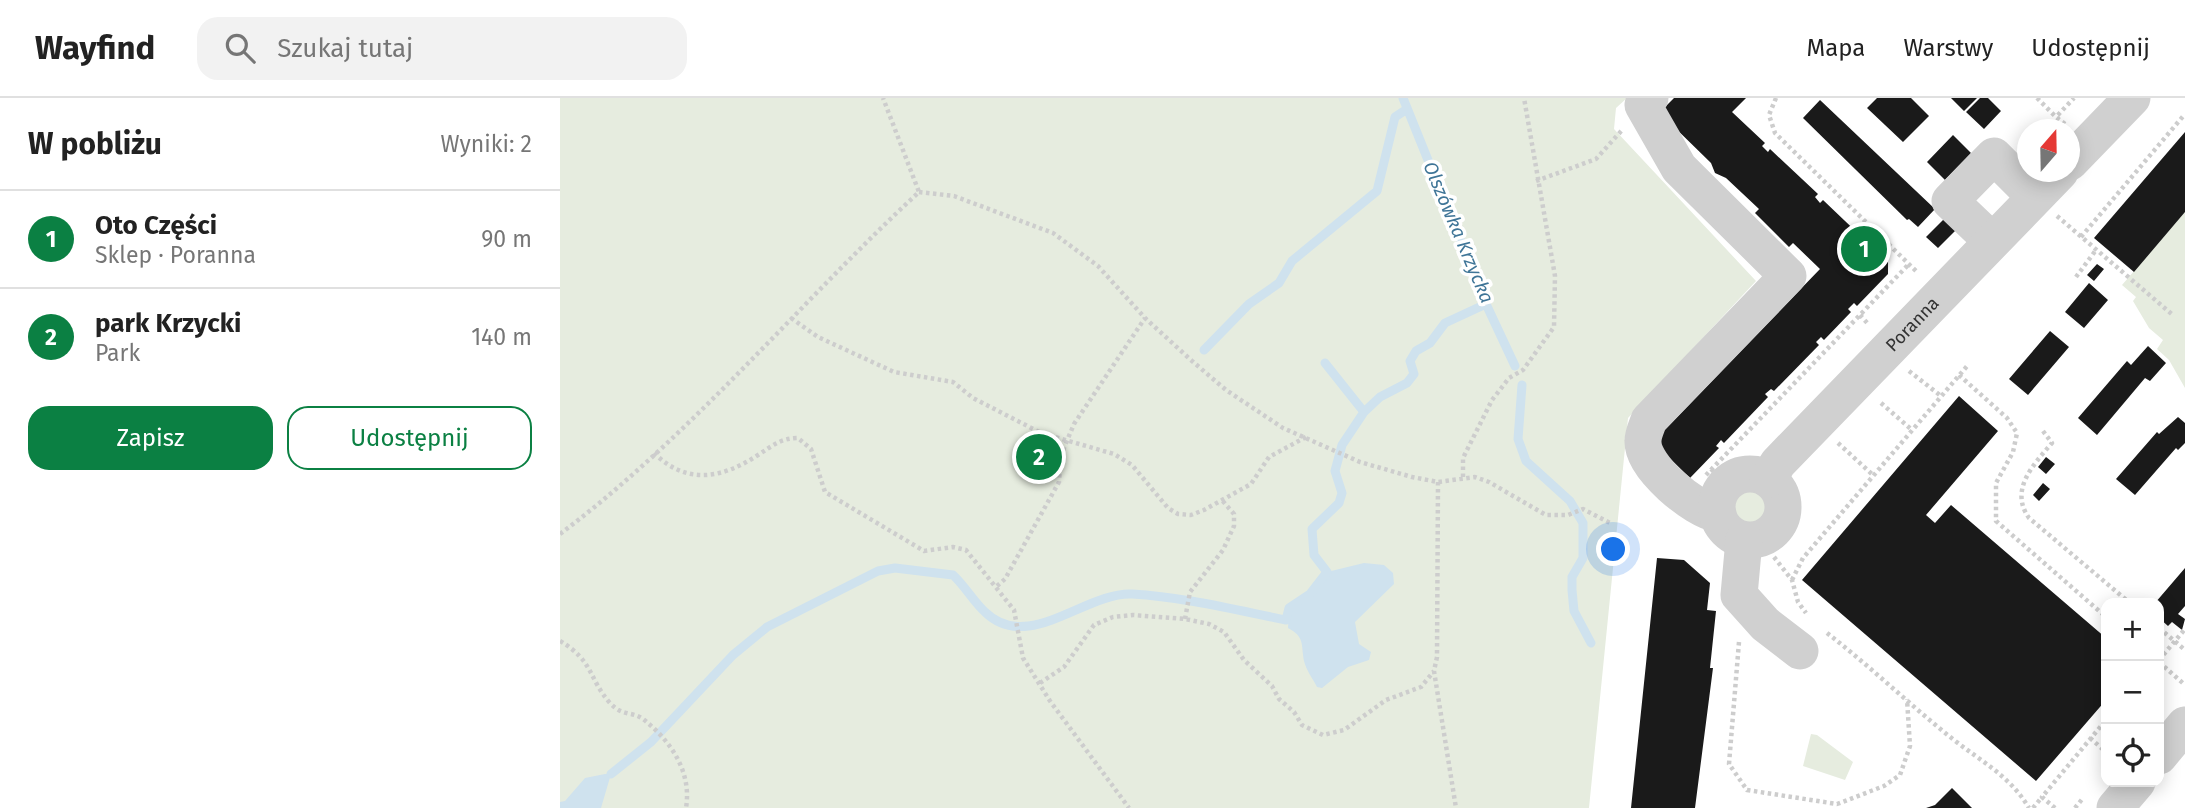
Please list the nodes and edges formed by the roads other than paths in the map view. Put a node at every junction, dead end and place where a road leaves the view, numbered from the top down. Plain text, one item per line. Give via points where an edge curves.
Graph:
1 (2132, 98) edge
2 (1647, 102) edge
3 (2080, 152) edge
4 (2047, 184) edge
5 (1992, 241) junction
6 (1768, 479) junction
7 (1718, 514) junction
8 (1753, 539) junction
9 (1811, 634) road end
10 (2185, 725) edge
11 (2164, 750) edge
12 (2133, 787) edge
13 (2115, 808) edge

1 - 3 street
2 - 7 street via 1679,167 1788,276 1649,420 1643,442 1648,460 1684,497 1701,510
4 - 5 street, Poranna
4 - 5 street via 1994,156 1950,201
5 - 6 street, Poranna via 1778,463
6 - 7 street via 1748,475 1729,482 1718,499
6 - 8 street via 1781,495 1783,508 1777,526
7 - 8 street via 1727,531
8 - 9 street via 1738,586 1745,603
10 - 11 street
12 - 13 street

